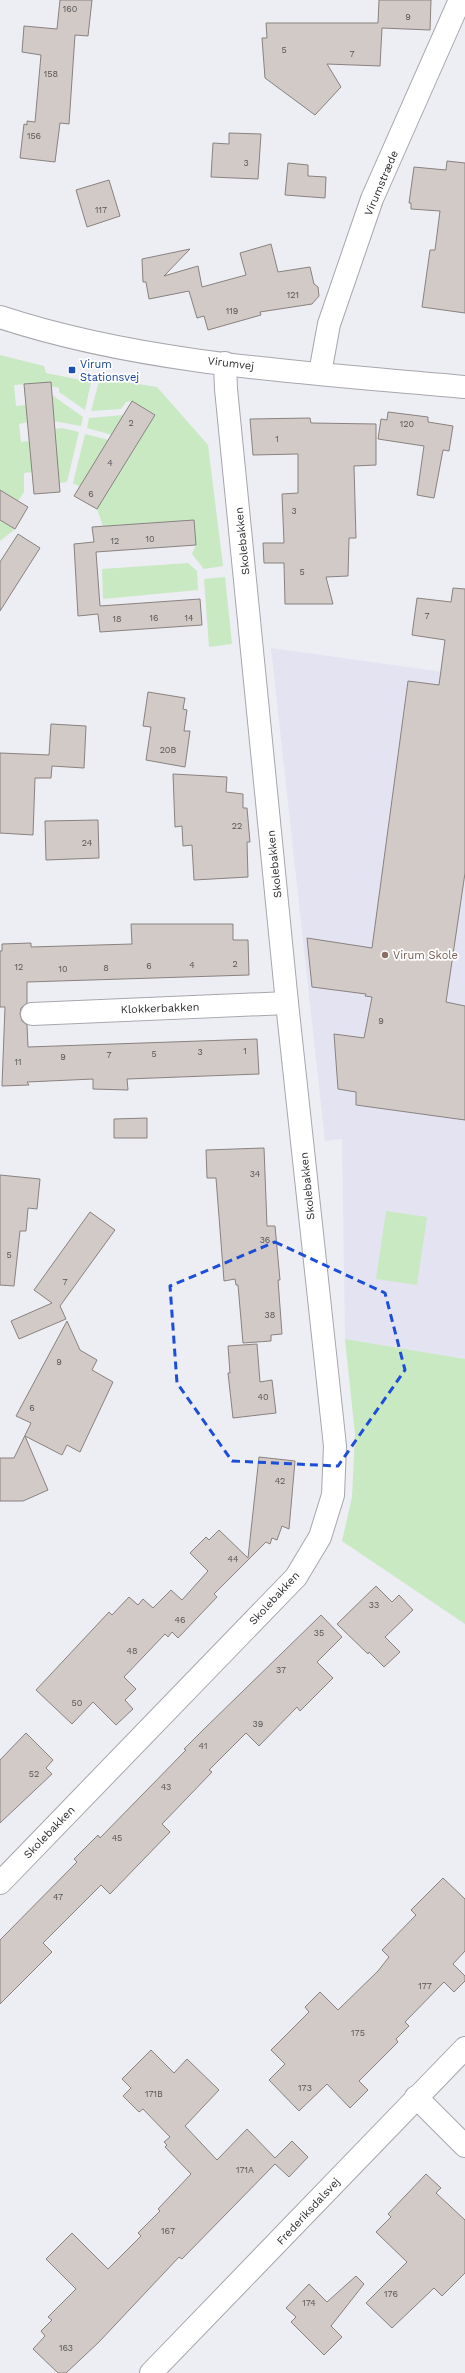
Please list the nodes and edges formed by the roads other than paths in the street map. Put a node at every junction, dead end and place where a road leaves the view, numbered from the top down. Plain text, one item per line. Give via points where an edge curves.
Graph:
1 (460, 0) edge
2 (0, 317) edge
3 (225, 363) junction
4 (320, 373) junction
5 (465, 386) edge
6 (287, 1003) junction
7 (32, 1014) dead end
8 (0, 1883) edge
9 (465, 2048) edge
10 (416, 2097) junction
11 (465, 2146) edge
12 (151, 2373) edge

1 - 4 street, Virumstræde via 372,199 329,324
2 - 3 street, Virumvej via 103,345
3 - 4 street, Virumvej
3 - 6 street, Skolebakken
4 - 5 street, Virumvej
6 - 7 street, Klokkerbakken
6 - 8 street, Skolebakken via 335,1446 334,1495 320,1537 296,1577
9 - 10 street, Frederiksdalsvej
10 - 11 street
10 - 12 street, Frederiksdalsvej

